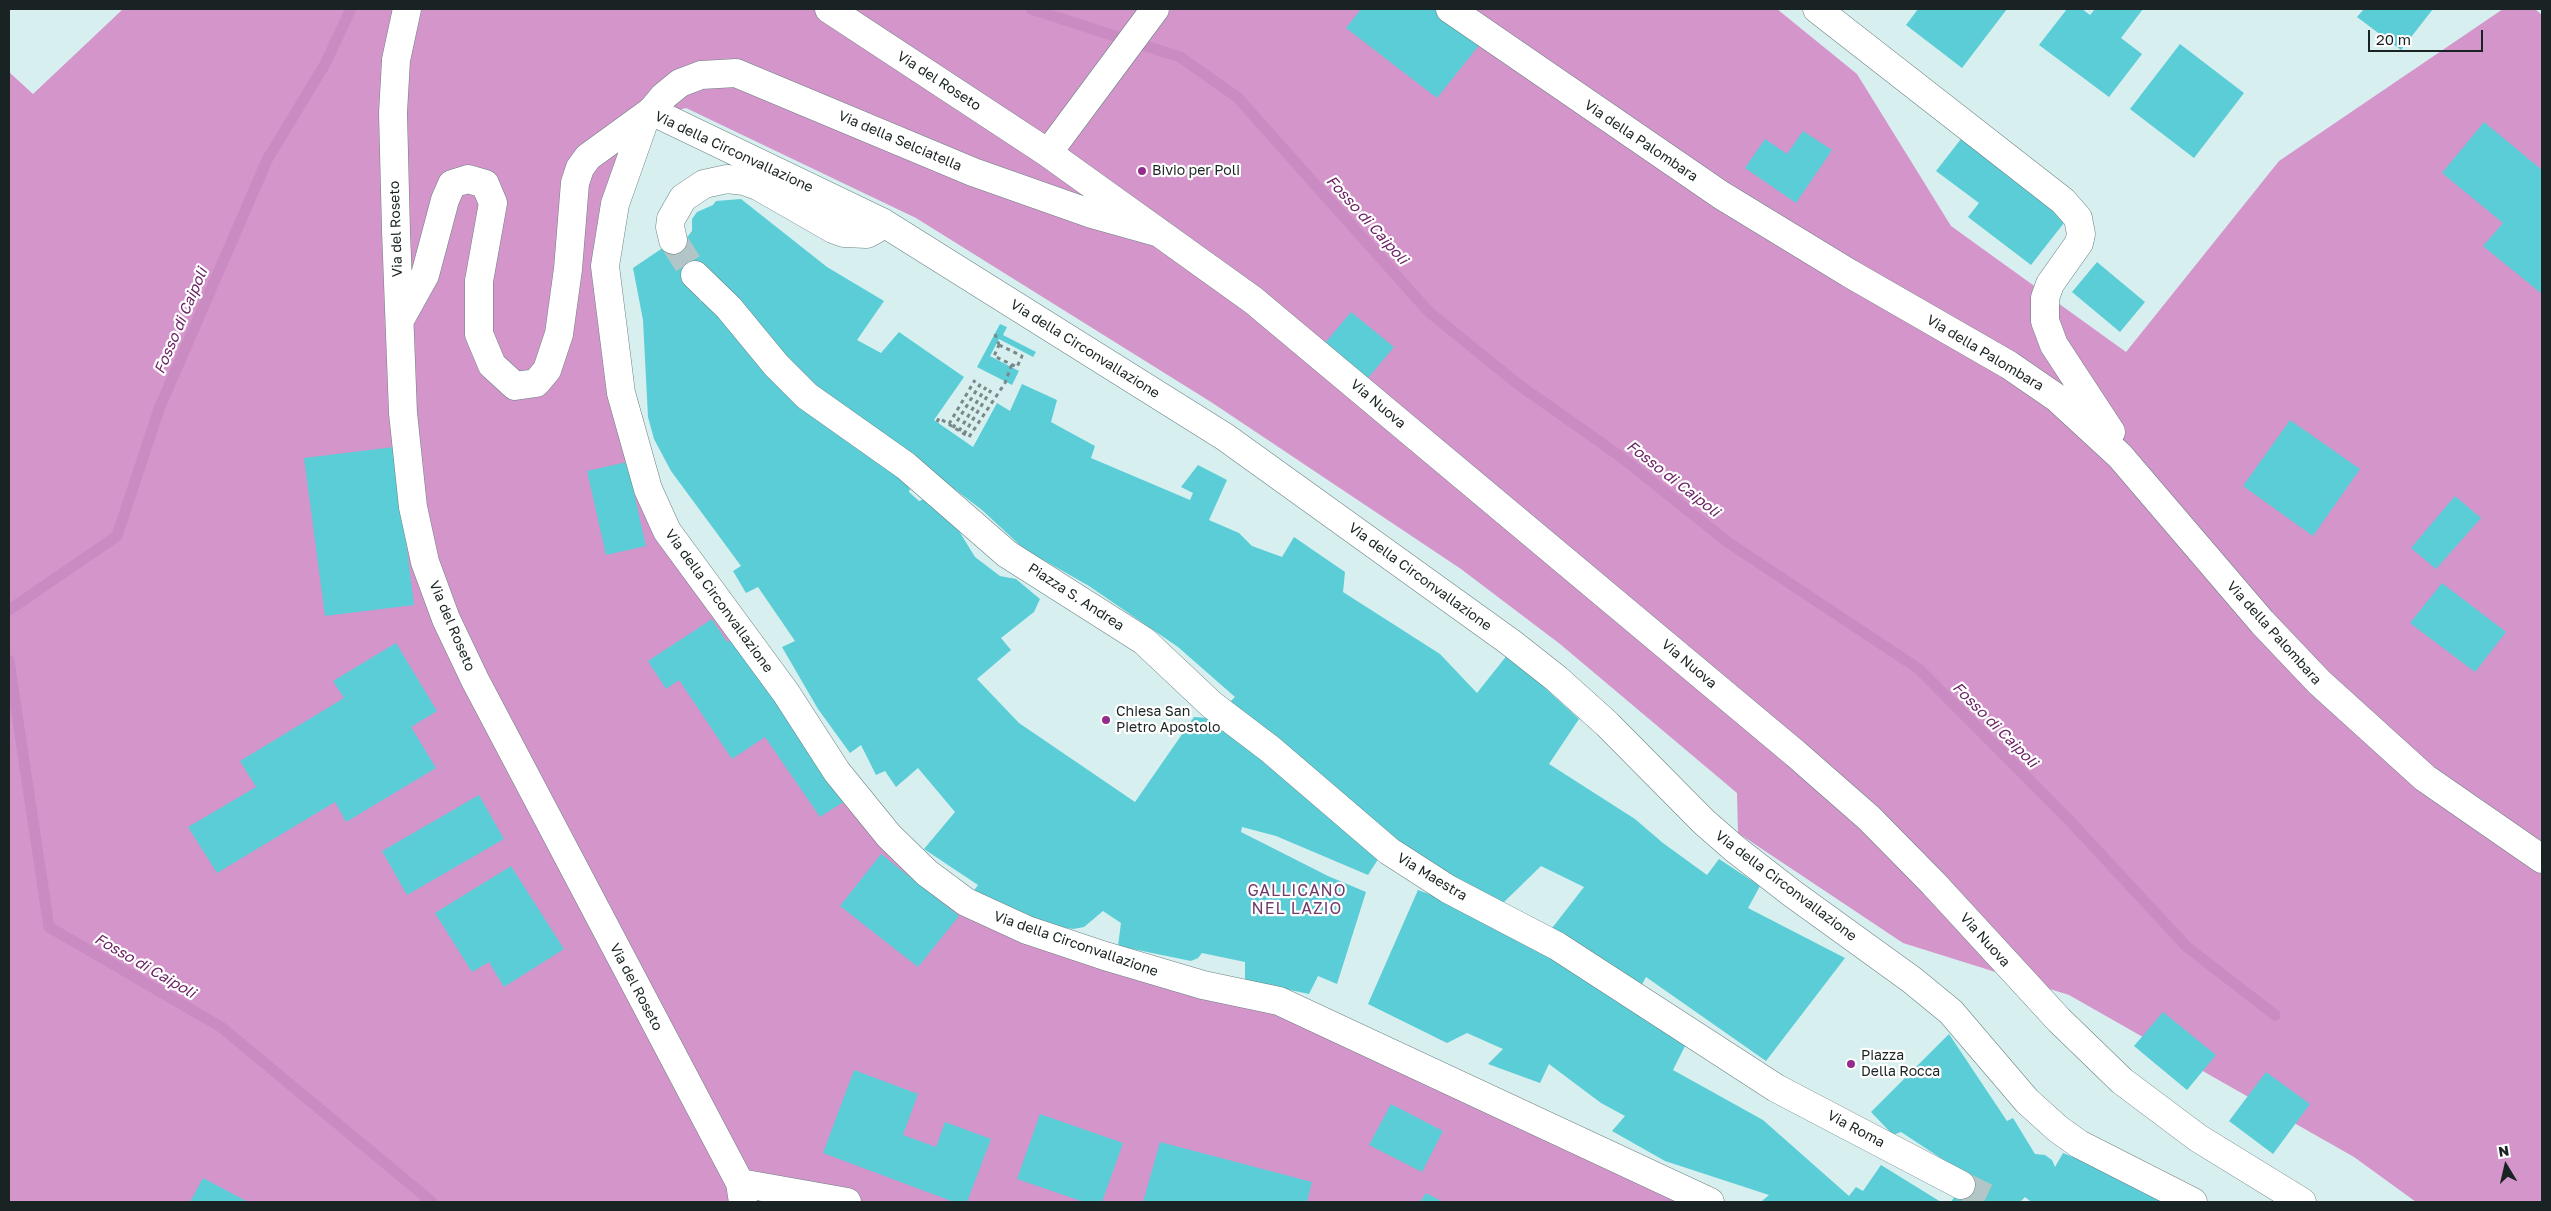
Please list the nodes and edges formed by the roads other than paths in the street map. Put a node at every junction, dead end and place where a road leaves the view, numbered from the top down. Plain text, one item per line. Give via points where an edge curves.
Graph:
1 (407, 9) edge
2 (829, 9) edge
3 (1155, 9) edge
4 (1450, 9) edge
5 (1817, 9) edge
6 (651, 111) junction
7 (1048, 153) junction
8 (882, 222) junction
9 (1160, 233) junction
10 (673, 240) tunnel mouth
11 (695, 275) tunnel mouth
12 (400, 320) junction
13 (2150, 492) junction
14 (1144, 641) joint
15 (2542, 859) edge
16 (1751, 1072) joint
17 (1961, 1185) tunnel mouth
18 (741, 1192) edge
19 (847, 1202) edge
20 (1710, 1202) edge
21 (2194, 1202) edge
22 (2302, 1202) edge

1 - 12 street, Via del Roseto via 396,60 393,113
2 - 7 street, Via del Roseto
3 - 7 street
4 - 13 street, Via della Palombara via 1706,185 2035,382 2088,425
5 - 13 street via 2063,201 2078,218 2079,243 2050,284 2045,298 2045,321 2054,345
6 - 8 street, Via della Circonvallazione
6 - 9 street, Via della Selciatella via 673,87 688,79 713,73 736,73 973,172 1092,214
6 - 12 street via 588,157 580,168 575,184 559,334 547,370 536,383 515,386 492,365 480,334 479,281 493,203 485,184 468,179 452,184 426,275
6 - 20 street, Via della Circonvallazione via 645,119 615,204 605,266 622,393 648,489 672,539 786,693 838,772 908,856 945,887 986,913 1104,956 1202,985 1279,1001
7 - 9 street, Via Nuova
8 - 10 street via 867,234 844,233 758,186 727,179 704,184 683,198 671,219
8 - 21 street, Via della Circonvallazione via 1225,437 1510,642 1574,694 1735,849 1951,1012 2045,1120 2079,1144
9 - 22 street, Via Nuova via 1254,300 1833,786 1902,851 2059,1020 2122,1081 2198,1138
11 - 14 street, Piazza S. Andrea via 729,308 776,365 807,396 906,466 1007,554
12 - 18 street, Via del Roseto via 403,413 413,507 425,562 446,619
13 - 15 street, Via della Palombara via 2293,656 2367,728 2444,794
14 - 16 street, Via Maestra via 1212,705 1270,749 1389,851 1448,889 1557,946
16 - 17 street, Via Roma
18 - 19 street

